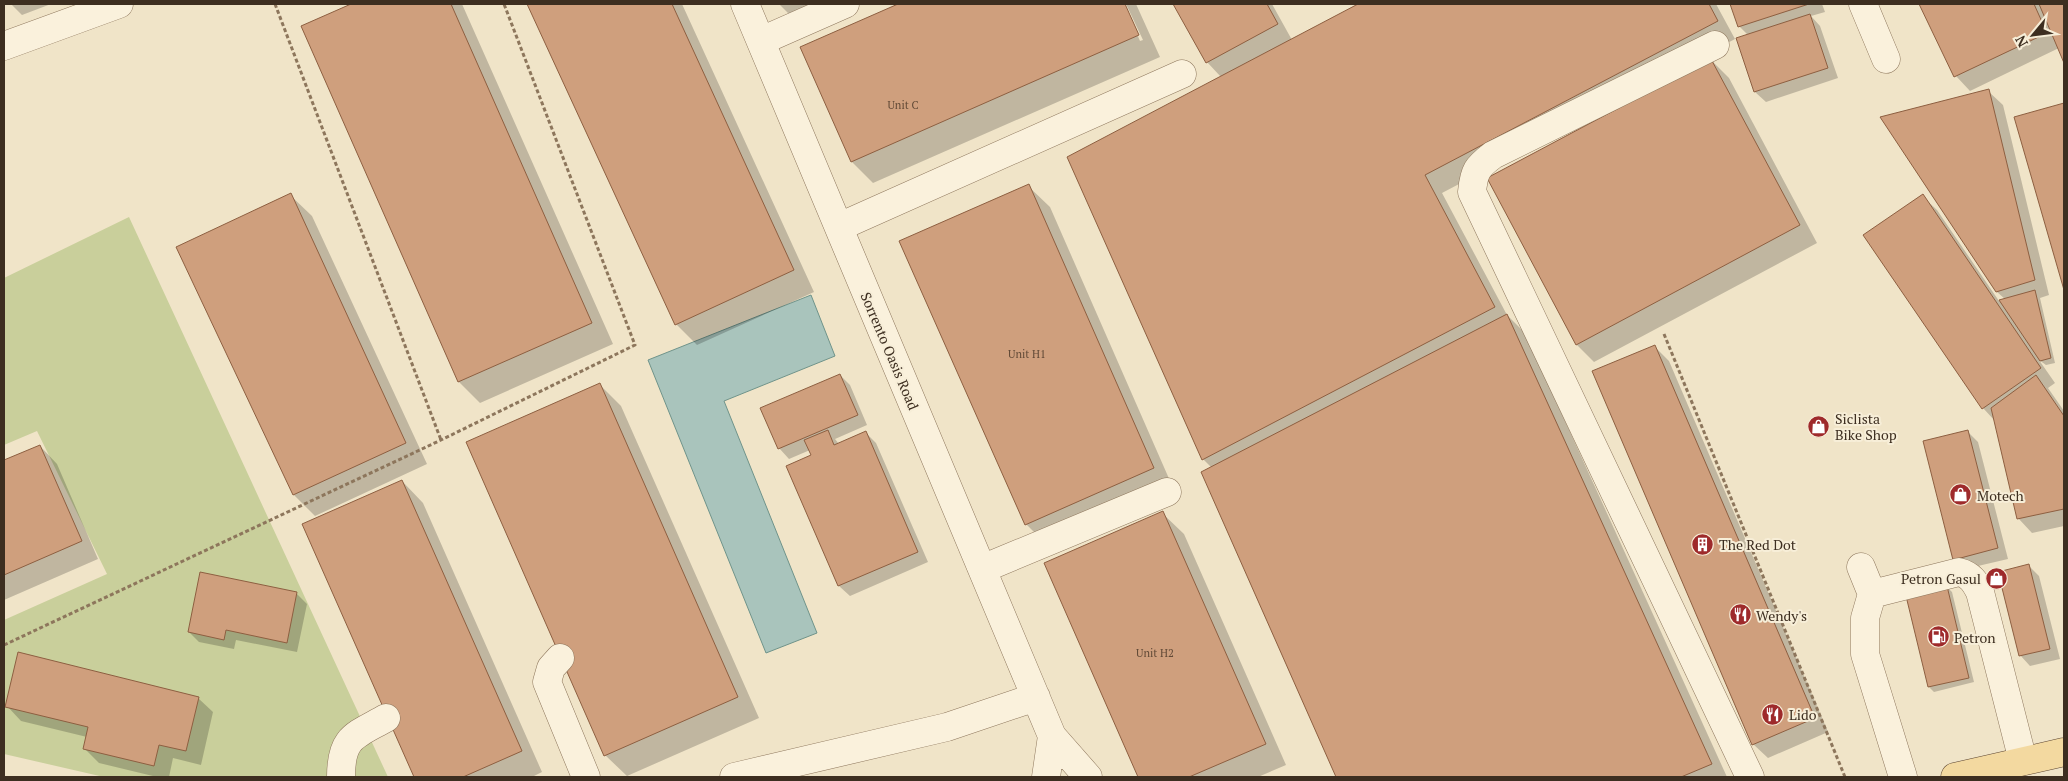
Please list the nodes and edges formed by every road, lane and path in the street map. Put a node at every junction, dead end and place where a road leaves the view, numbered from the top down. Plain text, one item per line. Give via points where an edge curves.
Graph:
1 (119, 4) edge
2 (275, 4) edge
3 (504, 4) edge
4 (745, 4) edge
5 (845, 4) edge
6 (1864, 4) edge
7 (761, 42) junction
8 (1715, 45) dead end
9 (4, 46) edge
10 (1886, 60) dead end
11 (1182, 74) dead end
12 (838, 227) junction
13 (1664, 334) dead end
14 (441, 440) junction
15 (1167, 492) dead end
16 (1861, 567) dead end
17 (982, 568) junction
18 (1872, 594) junction
19 (4, 645) edge
20 (560, 658) dead end
21 (1036, 697) junction
22 (386, 718) dead end
23 (1052, 736) junction
24 (2064, 752) edge
25 (2023, 761) junction
26 (341, 777) edge
27 (586, 777) edge
28 (734, 777) edge
29 (1046, 777) edge
30 (1088, 777) edge
31 (1750, 777) edge
32 (1845, 777) edge
33 (1902, 777) edge
34 (1955, 777) edge

1 - 9 street
2 - 14 path
3 - 14 path via 635,345
4 - 7 street, Sorrento Oasis Road
5 - 7 street
6 - 10 street
7 - 12 street, Sorrento Oasis Road
8 - 31 street via 1493,155 1478,166 1472,192
11 - 12 street
12 - 17 street, Sorrento Oasis Road
13 - 32 path
14 - 19 path
15 - 17 street
16 - 18 street
17 - 21 street, Sorrento Oasis Road
18 - 25 street via 1959,572 1967,574 1975,582 1991,632
18 - 33 street via 1866,618 1866,654
20 - 27 street via 551,668 547,682
21 - 23 street, Sorrento Oasis Road
21 - 28 street via 947,727
22 - 26 street via 351,738 341,758
23 - 29 street
23 - 30 street, Sorrento Oasis Road
24 - 25 main road
25 - 34 main road

